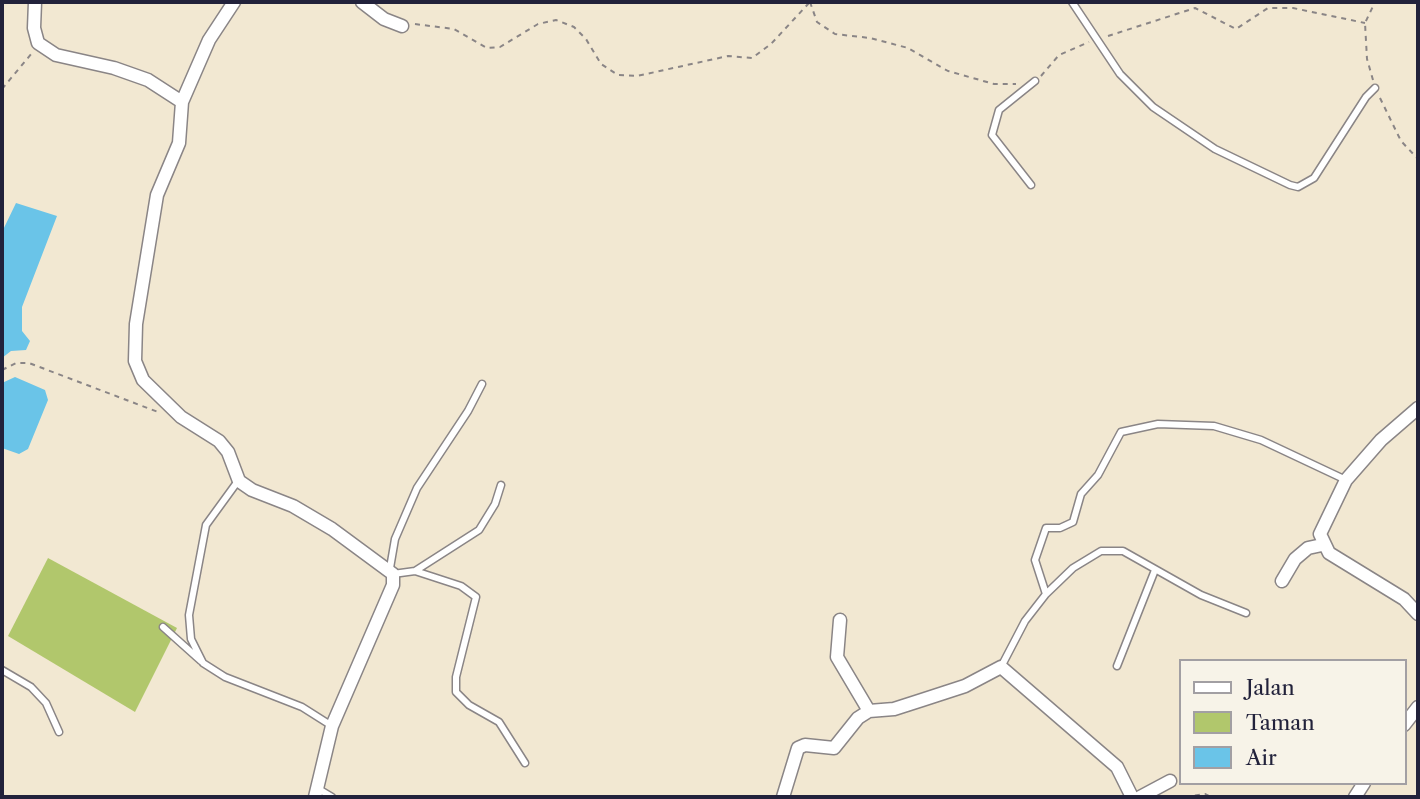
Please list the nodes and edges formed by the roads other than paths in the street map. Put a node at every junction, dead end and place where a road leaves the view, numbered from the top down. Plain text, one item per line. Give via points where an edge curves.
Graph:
1 (35, 2) edge
2 (234, 2) edge
3 (362, 2) edge
4 (1072, 2) edge
5 (402, 26) road end
6 (1035, 81) road end
7 (1375, 88) dead end
8 (182, 102) junction
9 (1031, 185) dead end
10 (482, 384) dead end
11 (1418, 408) edge
12 (1346, 480) junction
13 (239, 481) junction
14 (501, 485) dead end
15 (1322, 545) junction
16 (1155, 569) junction
17 (391, 571) junction
18 (415, 571) junction
19 (1282, 581) dead end
20 (1046, 594) junction
21 (1246, 613) dead end
22 (1418, 614) edge
23 (840, 620) dead end
24 (163, 627) dead end
25 (203, 663) junction
26 (1117, 666) dead end
27 (1001, 667) junction
28 (2, 670) edge
29 (1418, 707) edge
30 (869, 711) junction
31 (1406, 723) edge
32 (332, 726) junction
33 (59, 732) dead end
34 (525, 763) dead end
35 (1170, 781) dead end
36 (315, 792) edge
37 (332, 797) edge
38 (783, 797) edge
39 (1132, 797) edge
40 (1140, 797) edge

1 - 8 street via 38,43 56,55 148,80
2 - 8 street via 209,40
3 - 5 street
4 - 7 lane via 1120,74 1153,107 1215,149 1290,185 1306,184 1314,178
6 - 9 lane via 999,110 992,135
8 - 13 street via 179,143 157,195 136,324 135,360 143,380 181,417 219,441
10 - 17 lane via 417,488 395,539
11 - 12 street via 1381,440
12 - 15 street via 1325,518
12 - 20 lane via 1261,440 1214,426 1158,424 1121,432 1098,475 1081,494 1073,522 1046,528 1035,560
13 - 17 street via 293,506
13 - 25 lane via 206,525 196,565 188,615 191,639
14 - 18 lane via 479,530
15 - 19 street via 1308,548 1295,559
15 - 22 street via 1404,599
16 - 20 lane via 1123,551 1101,551 1073,568
16 - 21 lane
16 - 26 lane
17 - 18 lane
17 - 32 street via 393,585
18 - 34 lane via 461,586 476,597 456,692 499,722
20 - 27 lane via 1025,621
23 - 30 street via 837,657
24 - 25 lane
25 - 32 lane via 225,677 302,707
27 - 30 street via 922,701
27 - 39 street via 1117,767
28 - 33 lane via 31,687 46,703
29 - 31 street
30 - 38 street via 834,748 799,748
32 - 36 street
35 - 40 street
36 - 37 lane

